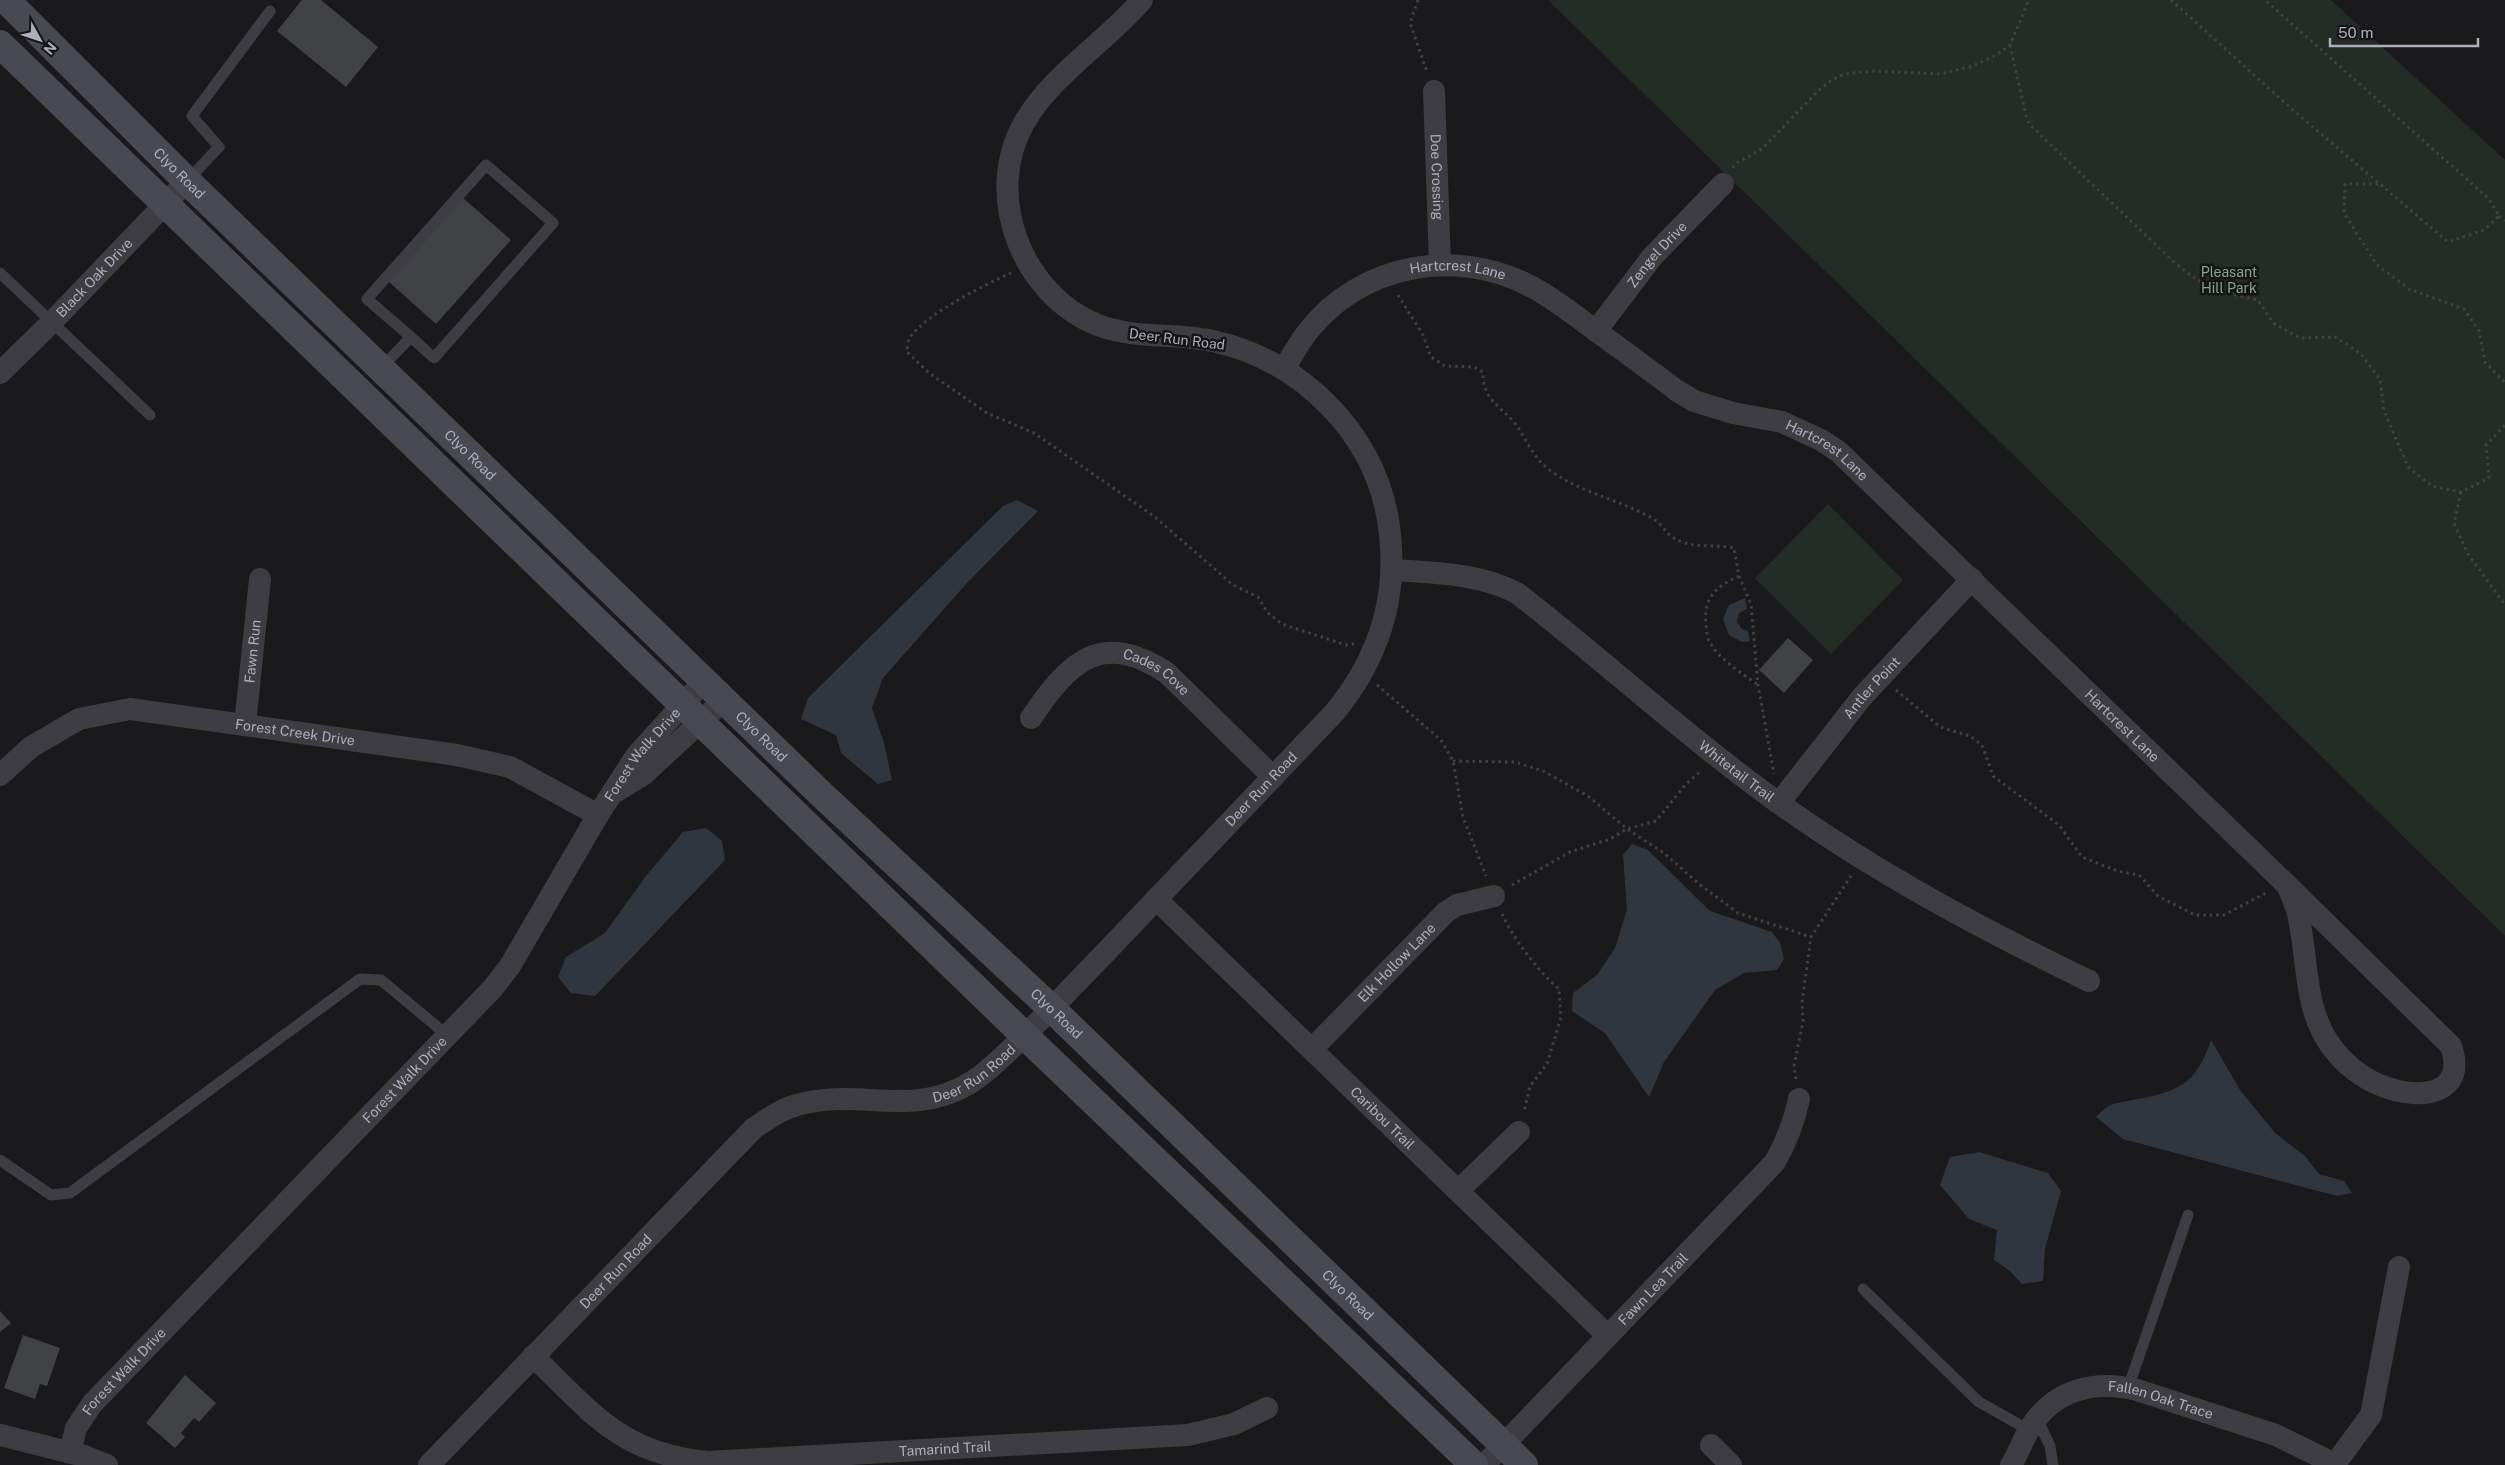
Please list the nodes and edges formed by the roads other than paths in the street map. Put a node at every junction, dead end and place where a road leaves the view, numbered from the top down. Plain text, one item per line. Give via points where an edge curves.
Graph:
1 (6, 0) edge
2 (1142, 0) edge
3 (270, 11) dead end
4 (0, 44) edge
5 (1434, 91) road end
6 (187, 180) junction
7 (1723, 184) road end
8 (166, 204) junction
9 (1440, 264) junction
10 (0, 273) edge
11 (52, 322) junction
12 (1596, 331) junction
13 (411, 337) junction
14 (382, 367) junction
15 (1284, 369) junction
16 (0, 373) edge
17 (150, 415) dead end
18 (1392, 570) junction
19 (260, 579) dead end
20 (1972, 580) junction
21 (705, 680) junction
22 (725, 699) junction
23 (692, 713) junction
24 (1031, 718) dead end
25 (245, 725) junction
26 (0, 776) edge
27 (1273, 777) junction
28 (1779, 804) junction
29 (598, 815) junction
30 (2288, 885) junction
31 (1494, 896) road end
32 (1156, 899) junction
33 (2089, 981) dead end
34 (1052, 1009) junction
35 (448, 1035) junction
36 (1024, 1035) junction
37 (1312, 1049) junction
38 (1799, 1099) road end
39 (1519, 1132) road end
40 (0, 1160) edge
41 (1459, 1190) junction
42 (2188, 1215) dead end
43 (2399, 1267) dead end
44 (1863, 1289) dead end
45 (1608, 1336) junction
46 (533, 1356) junction
47 (2128, 1388) junction
48 (1267, 1408) dead end
49 (2033, 1425) junction
50 (0, 1435) edge
51 (1503, 1444) junction
52 (1711, 1445) dead end
53 (70, 1452) junction
54 (2336, 1464) edge
55 (107, 1465) edge
56 (428, 1465) edge
57 (1474, 1465) edge
58 (1484, 1465) edge
59 (1524, 1465) edge
60 (1731, 1465) edge
61 (2011, 1465) edge
62 (2053, 1465) edge

1 - 6 street, Clyo Road
2 - 15 street, Deer Run Road via 1052,86 1022,125 1009,168 1007,190 1015,238 1044,287 1057,300 1096,324 1120,332 1216,341 1246,350
3 - 6 lane via 192,116 218,147
4 - 8 street
5 - 9 street, Doe Crossing
6 - 8 street, Black Oak Drive
6 - 14 street, Clyo Road
7 - 12 street, Zengel Drive via 1652,257
8 - 11 street, Black Oak Drive
8 - 23 street
9 - 12 street, Hartcrest Lane via 1505,275 1528,284
9 - 15 street, Hartcrest Lane via 1388,275 1358,289 1331,308 1308,331
10 - 11 lane
11 - 16 street, Black Oak Drive
11 - 17 lane
12 - 20 street, Hartcrest Lane via 1694,401 1734,414 1782,422 1821,440
13 - 13 lane via 434,358 553,222 486,165 367,299
13 - 14 lane
14 - 21 street, Clyo Road
15 - 18 street, Deer Run Road via 1334,410 1360,445 1380,486 1386,508
18 - 27 street, Deer Run Road via 1387,610 1364,673 1335,712
18 - 28 street, Whitetail Trail via 1468,576 1517,593
19 - 25 street, Fawn Run
20 - 28 street, Antler Point via 1862,697
20 - 30 street, Hartcrest Lane
21 - 22 street, Clyo Road
21 - 23 street, Forest Walk Drive
22 - 23 street
22 - 34 street, Clyo Road via 821,794
23 - 29 street, Forest Walk Drive via 636,756
23 - 36 street
24 - 27 street, Cades Cove via 1054,684 1068,670 1098,654 1131,655 1167,674
25 - 26 street, Forest Creek Drive via 130,709 79,719 31,747
25 - 29 street, Forest Creek Drive via 456,755 510,767
27 - 32 street, Deer Run Road
28 - 33 street, Whitetail Trail via 1866,862 1984,930
29 - 35 street, Forest Walk Drive via 510,966
30 - 30 street, Hartcrest Lane via 2451,1046 2456,1059 2455,1070 2443,1088 2430,1094 2384,1087 2346,1063 2331,1047 2314,1016 2297,911
31 - 37 street, Elk Hollow Lane via 1457,905 1446,912
32 - 34 street, Deer Run Road
32 - 37 street, Caribou Trail
34 - 36 street, Deer Run Road
34 - 51 street, Clyo Road
35 - 40 lane via 382,980 360,979 70,1193 51,1195
35 - 53 street, Forest Walk Drive via 92,1404 76,1428
36 - 46 street, Deer Run Road via 971,1083 942,1096 908,1103 821,1100 779,1112 741,1140
36 - 57 street
37 - 41 street, Caribou Trail
38 - 45 street, Fawn Lea Trail via 1786,1144 1775,1162
39 - 41 street
41 - 45 street, Caribou Trail
42 - 47 lane
43 - 54 street via 2371,1415
44 - 49 lane via 1978,1402
45 - 51 street, Fawn Lea Trail
46 - 48 street, Tamarind Trail via 607,1427 625,1439 662,1455 708,1462 1188,1435 1234,1424
46 - 56 street, Deer Run Road
47 - 49 street, Fallen Oak Trace via 2099,1385 2081,1388 2051,1404
47 - 54 street, Fallen Oak Trace via 2276,1435
49 - 61 street, Fallen Oak Trace
49 - 62 lane via 2050,1446
50 - 53 street
51 - 58 street, Fawn Lea Trail
51 - 59 street, Clyo Road
52 - 60 street
53 - 55 street

